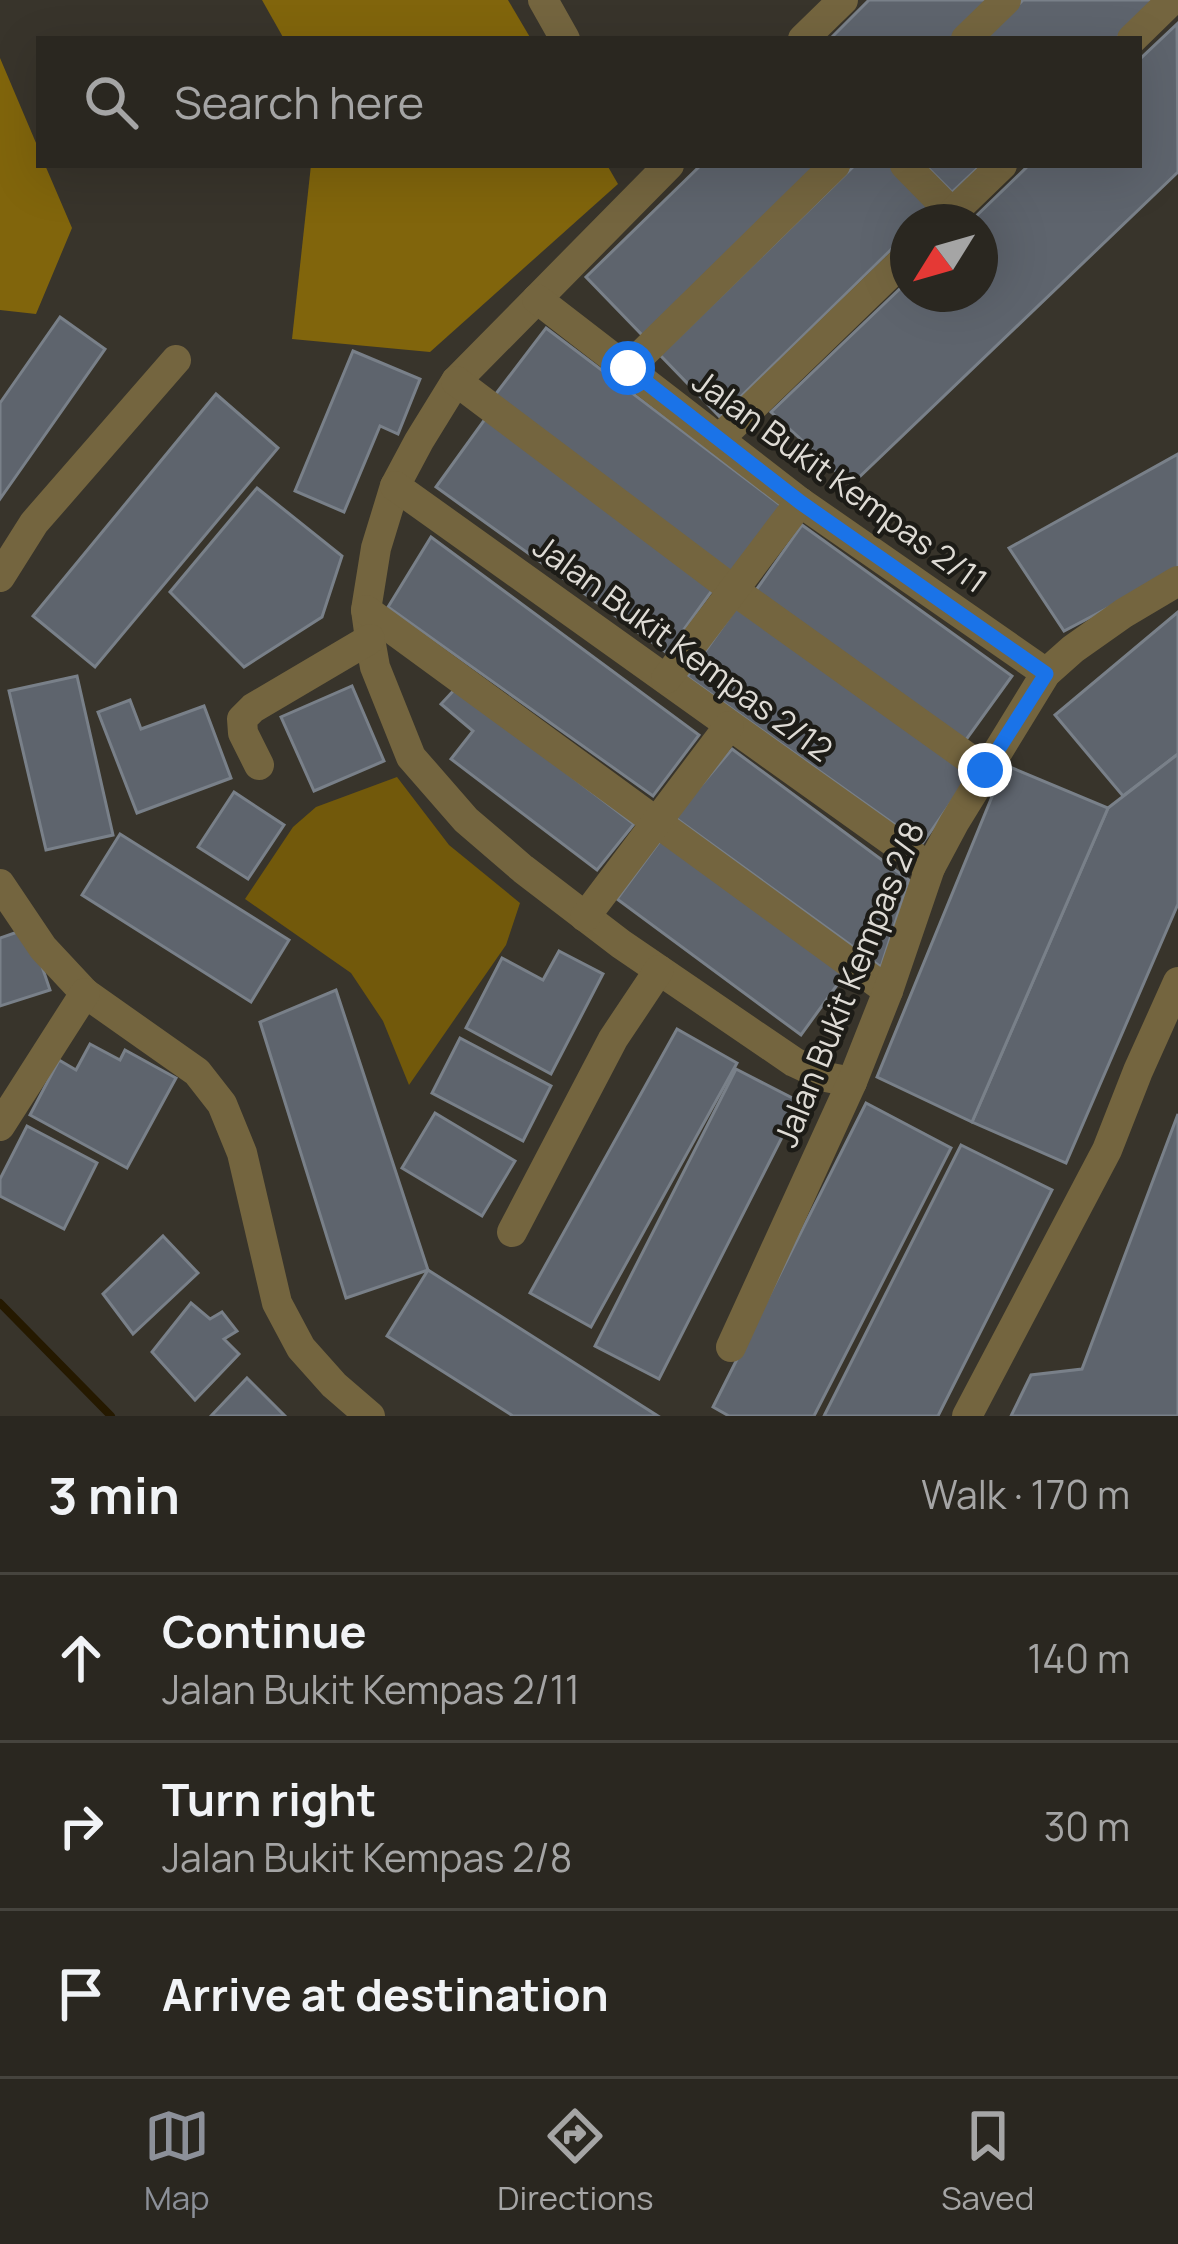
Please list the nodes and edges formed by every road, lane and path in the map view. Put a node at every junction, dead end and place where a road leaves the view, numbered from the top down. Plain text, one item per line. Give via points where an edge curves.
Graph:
1 (543, 0) edge
2 (843, 0) edge
3 (1006, 0) edge
4 (1172, 0) edge
5 (563, 36) edge
6 (806, 36) edge
7 (969, 36) edge
8 (1135, 36) edge
9 (833, 168) edge
10 (907, 168) edge
11 (999, 168) edge
12 (651, 172) edge
13 (936, 204) edge
14 (962, 204) edge
15 (890, 273) edge
16 (537, 299) junction
17 (176, 360) dead end
18 (628, 368) junction
19 (456, 381) junction
20 (719, 439) junction
21 (395, 486) junction
22 (800, 502) junction
23 (0, 577) edge
24 (1178, 581) edge
25 (732, 589) junction
26 (368, 624) junction
27 (1046, 674) junction
28 (666, 679) junction
29 (729, 726) junction
30 (259, 765) dead end
31 (985, 770) junction
32 (656, 819) junction
33 (930, 868) junction
34 (0, 884) edge
35 (585, 917) junction
36 (659, 970) junction
37 (1178, 982) edge
38 (888, 991) junction
39 (85, 993) junction
40 (852, 1082) junction
41 (0, 1126) edge
42 (512, 1232) dead end
43 (731, 1347) dead end
44 (370, 1416) edge
45 (967, 1416) edge

1 - 5 street
2 - 6 street
3 - 7 street
4 - 8 street
9 - 18 street
10 - 13 street
11 - 14 street
12 - 16 street
15 - 20 street
16 - 18 street, Jalan Bukit Kempas 2/11
16 - 19 street
17 - 23 street via 34,523
18 - 20 street, Jalan Bukit Kempas 2/11
19 - 21 street
19 - 25 street
20 - 22 street, Jalan Bukit Kempas 2/11
21 - 26 street via 376,548
21 - 28 street, Jalan Bukit Kempas 2/12
22 - 25 street
22 - 27 street, Jalan Bukit Kempas 2/11
24 - 27 street, Jalan Bukit Kempas 2/8
25 - 28 street
25 - 31 street
26 - 30 street via 242,719
26 - 32 street
26 - 35 street via 375,667 411,757 466,820
27 - 31 street, Jalan Bukit Kempas 2/8
28 - 29 street, Jalan Bukit Kempas 2/12
29 - 32 street
29 - 33 street, Jalan Bukit Kempas 2/12
31 - 33 street, Jalan Bukit Kempas 2/8
32 - 35 street
32 - 38 street
33 - 38 street, Jalan Bukit Kempas 2/8
34 - 39 street
35 - 36 street
36 - 40 street via 794,1062
36 - 42 street
37 - 45 street via 1107,1150
38 - 40 street, Jalan Bukit Kempas 2/8
39 - 41 street
39 - 44 street via 197,1072 222,1104 277,1303 301,1348
40 - 43 street, Jalan Bukit Kempas 2/8

